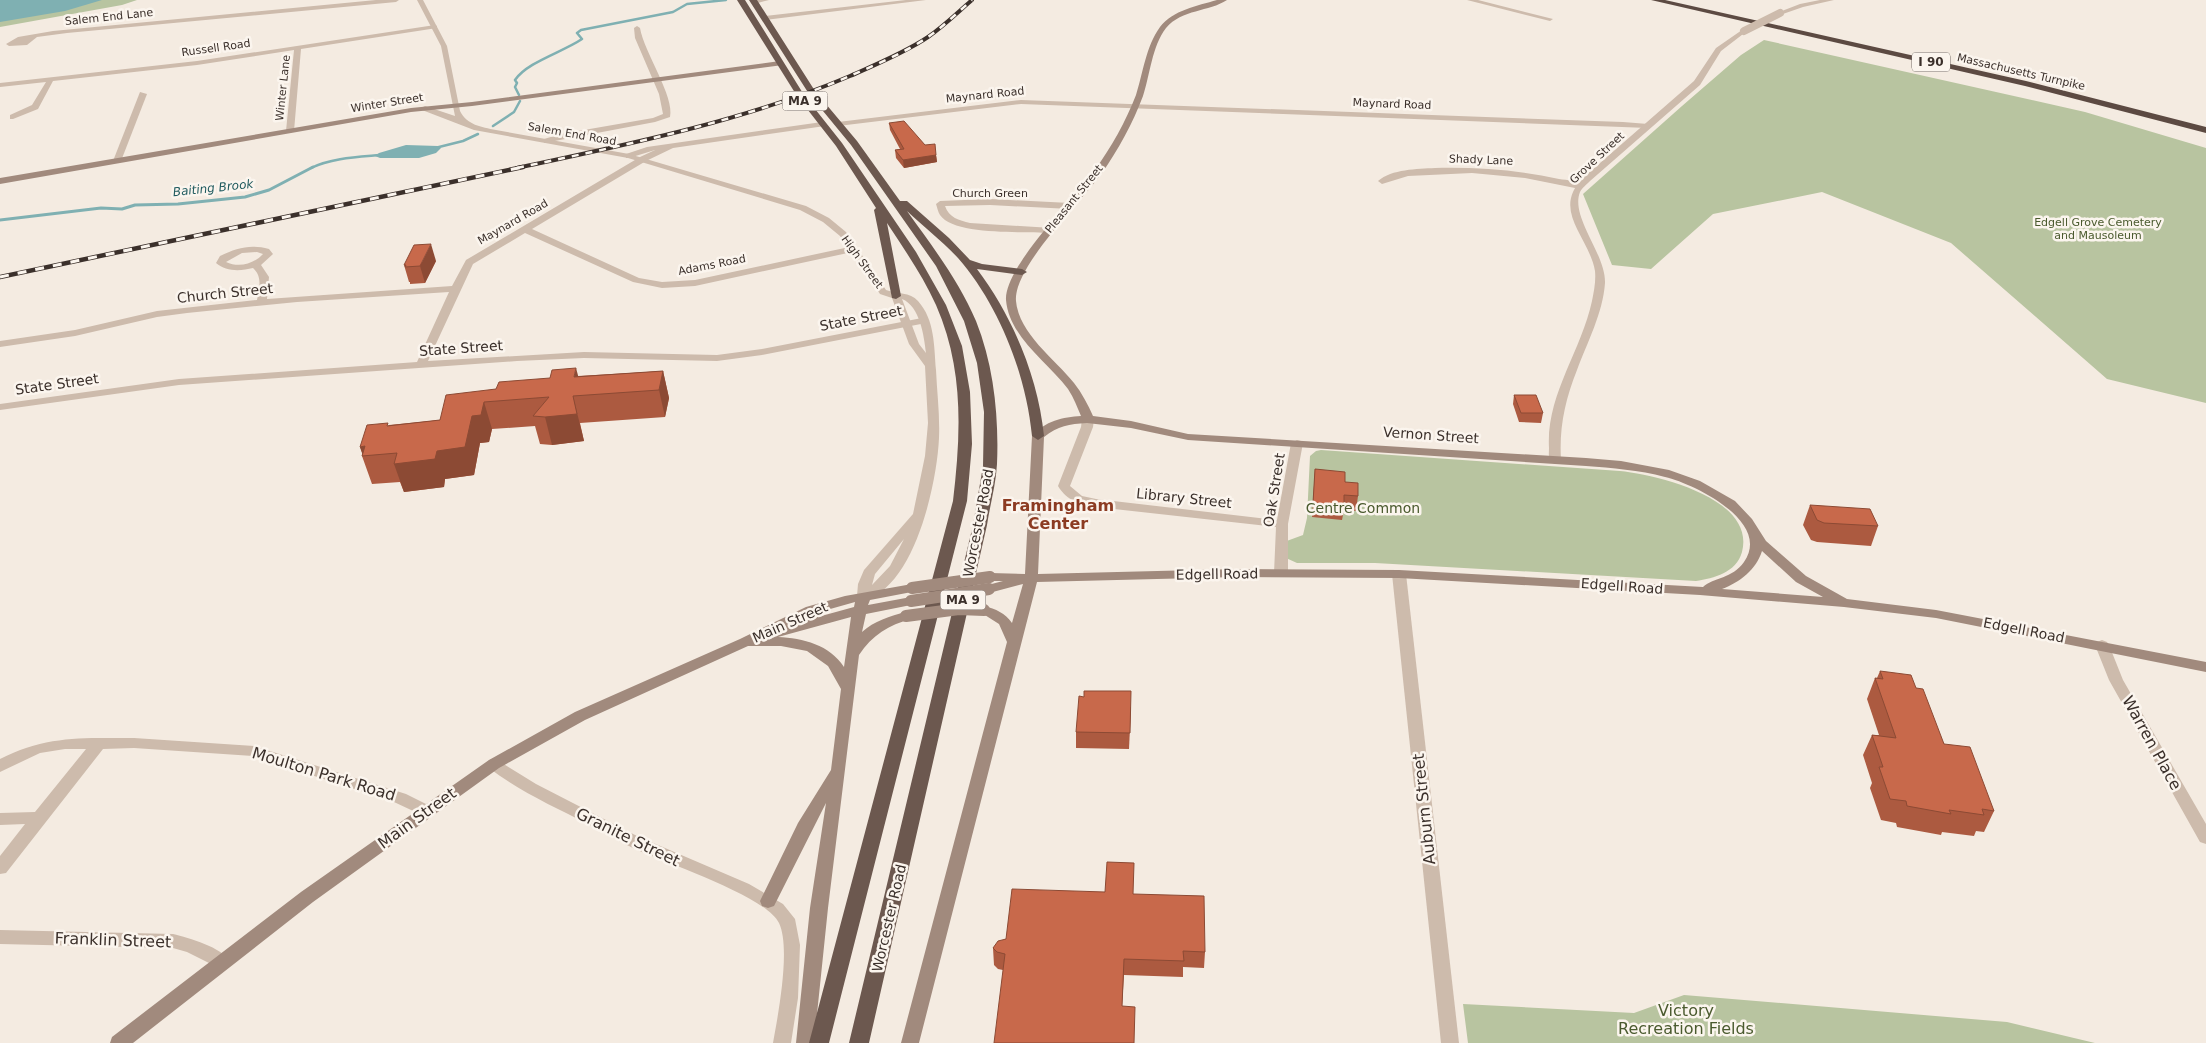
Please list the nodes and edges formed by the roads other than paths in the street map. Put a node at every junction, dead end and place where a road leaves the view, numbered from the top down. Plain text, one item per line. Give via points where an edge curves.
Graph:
1 (396, 0) edge
2 (420, 0) edge
3 (741, 0) edge
4 (766, 0) edge
5 (923, 0) edge
6 (1224, 0) edge
7 (1470, 0) edge
8 (1655, 0) edge
9 (1680, 0) edge
10 (1831, 0) edge
11 (754, 1) edge
12 (765, 18) junction
13 (1550, 19) dead end
14 (435, 27) junction
15 (637, 28) dead end
16 (34, 36) dead end
17 (298, 48) junction
18 (780, 63) junction
19 (51, 80) junction
20 (656, 80) junction
21 (0, 85) edge
22 (143, 94) dead end
23 (1136, 105) junction
24 (455, 106) junction
25 (425, 108) junction
26 (12, 117) dead end
27 (461, 121) junction
28 (2206, 122) edge
29 (822, 124) junction
30 (838, 124) junction
31 (1648, 126) junction
32 (2206, 130) edge
33 (290, 131) junction
34 (547, 141) junction
35 (669, 147) junction
36 (629, 156) junction
37 (643, 159) junction
38 (117, 161) junction
39 (879, 178) junction
40 (0, 181) edge
41 (1382, 181) dead end
42 (1580, 186) junction
43 (875, 198) junction
44 (1070, 206) junction
45 (803, 208) joint
46 (525, 228) junction
47 (1049, 230) junction
48 (854, 249) junction
49 (967, 262) junction
50 (254, 264) dead end
51 (1022, 272) junction
52 (455, 289) junction
53 (896, 296) junction
54 (261, 303) junction
55 (922, 321) junction
56 (906, 324) junction
57 (0, 344) edge
58 (420, 366) junction
59 (930, 366) junction
60 (0, 407) edge
61 (1088, 419) junction
62 (1038, 436) junction
63 (1297, 443) junction
64 (1555, 460) junction
65 (919, 514) junction
66 (1282, 524) junction
67 (1754, 531) junction
68 (1281, 573) junction
69 (1399, 574) junction
70 (1031, 578) junction
71 (1700, 591) junction
72 (912, 595) junction
73 (864, 596) junction
74 (1844, 603) junction
75 (859, 610) junction
76 (1014, 641) junction
77 (745, 642) junction
78 (2102, 646) junction
79 (852, 655) junction
80 (2206, 667) edge
81 (849, 691) junction
82 (99, 743) junction
83 (840, 760) junction
84 (494, 764) junction
85 (0, 766) edge
86 (426, 811) junction
87 (40, 818) junction
88 (0, 819) edge
89 (2206, 838) edge
90 (0, 868) edge
91 (768, 901) junction
92 (0, 937) edge
93 (221, 962) junction
94 (119, 1043) edge
95 (782, 1043) edge
96 (805, 1043) edge
97 (819, 1043) edge
98 (859, 1043) edge
99 (910, 1043) edge
100 (1450, 1043) edge

1 - 16 street, Salem End Lane
2 - 14 street
3 - 18 highway, Worcester Road / MA 9
4 - 11 street
5 - 12 street
6 - 23 main road, Pleasant Street via 1182,14 1163,28
7 - 13 street
8 - 32 highway, Massachusetts Turnpike / I 90 via 2017,82
9 - 28 highway, Massachusetts Turnpike / I 90
10 - 31 street, Grove Street, bridge via 1780,12 1744,31 1716,53 1697,84
11 - 12 highway, Worcester Road / MA 9
12 - 30 highway, Worcester Road / MA 9 via 809,87
14 - 17 street, Russell Road
14 - 24 street via 448,58
15 - 20 street
17 - 19 street, Russell Road
17 - 33 street, Winter Lane
18 - 20 main road, Winter Street
18 - 29 highway, Worcester Road / MA 9
19 - 21 street, Russell Road
19 - 26 street via 35,106
20 - 24 main road, Winter Street
20 - 34 street via 668,112 666,116
22 - 38 street
23 - 30 street, Maynard Road via 1021,102
23 - 31 street, Maynard Road
23 - 44 main road, Pleasant Street via 1115,146
24 - 25 main road, Winter Street
24 - 27 street
25 - 27 street, Salem End Road
25 - 33 main road, Winter Street
27 - 34 street, Salem End Road via 486,130
29 - 35 street, Maynard Road
29 - 43 highway, Worcester Road / MA 9
30 - 39 highway, Worcester Road / MA 9
31 - 42 street, Grove Street
33 - 38 main road, Winter Street
34 - 36 street, Salem End Road
35 - 36 street, Maynard Road via 641,150
35 - 37 street, Maynard Road
36 - 37 street, Salem End Road
37 - 45 street, Salem End Road
37 - 46 street, Maynard Road
38 - 40 main road, Winter Street
39 - 49 highway
39 - 98 highway, Worcester Road / MA 9 via 941,266 970,321 983,363 991,438 990,466 980,525
41 - 42 street, Shady Lane via 1411,172 1477,169 1530,174
42 - 64 street, Grove Street via 1574,196 1574,206 1598,261 1600,283 1595,307 1569,373 1557,416
43 - 53 highway
43 - 97 highway, Worcester Road / MA 9 via 922,269 950,325 964,392 966,454 953,531
44 - 47 main road, Pleasant Street
44 - 47 street, Church Green via 990,202 940,204 945,216 962,226
45 - 48 street, High Street via 834,226
46 - 48 street, Adams Road via 636,280 662,285 694,282
46 - 52 street, Maynard Road via 470,262
47 - 51 main road, Pleasant Street
48 - 53 street, High Street via 880,289
49 - 51 highway via 988,269
49 - 62 highway via 1010,336 1032,398
50 - 54 street via 265,276
51 - 61 main road, Pleasant Street via 1012,290 1016,314 1040,352 1076,394
52 - 54 street, Church Street
52 - 58 street, Maynard Road
53 - 55 street, High Street via 913,301
53 - 56 street, High Street
54 - 57 street, Church Street via 157,314 75,334
55 - 56 street, State Street
55 - 59 street, High Street via 931,351
56 - 58 street, State Street via 717,358 567,356
56 - 59 street, High Street via 918,351
58 - 60 street, State Street via 179,382
59 - 65 street, High Street via 935,408 934,444
61 - 62 main road via 1054,423
61 - 63 main road, Vernon Street via 1188,437
61 - 66 street, Library Street via 1065,482 1066,491 1078,499
62 - 70 main road
63 - 64 main road, Vernon Street
63 - 66 street, Oak Street
64 - 67 main road, Vernon Street via 1638,468 1683,479 1731,504
65 - 73 street, High Street via 869,573
65 - 73 street, High Street via 914,535 891,576
66 - 68 street, Oak Street
67 - 71 main road via 1756,550 1748,566 1734,579
67 - 74 main road, Vernon Street via 1769,552 1790,570
68 - 69 main road, Edgell Road
68 - 70 main road, Edgell Road
69 - 71 main road, Edgell Road
69 - 100 street, Auburn Street
70 - 72 main road, Edgell Road, bridge
70 - 76 main road
71 - 74 main road, Edgell Road
72 - 73 main road, Edgell Road
72 - 75 main road, Edgell Road
73 - 75 main road
73 - 77 main road, Main Street via 811,610
74 - 78 main road, Edgell Road via 1944,616
75 - 77 main road, Main Street
75 - 79 main road
76 - 79 main road, bridge via 1006,622 993,612 959,609 906,616 876,628 860,642
76 - 99 main road
77 - 81 main road via 787,642 822,653 837,668
77 - 84 main road, Main Street via 580,716
78 - 80 main road, Edgell Road
78 - 89 street, Warren Place via 2116,680
79 - 81 main road
81 - 83 main road
82 - 85 street, Moulton Park Road via 39,748
82 - 86 street, Moulton Park Road via 254,751 400,798
82 - 87 street
83 - 91 main road
83 - 96 main road via 819,908
84 - 86 main road, Main Street
84 - 91 street, Granite Street via 529,788 641,845
86 - 93 main road, Main Street
87 - 88 street
87 - 90 street
91 - 95 street via 785,918 792,943
92 - 93 street, Franklin Street via 173,941 192,946
93 - 94 main road, Main Street

